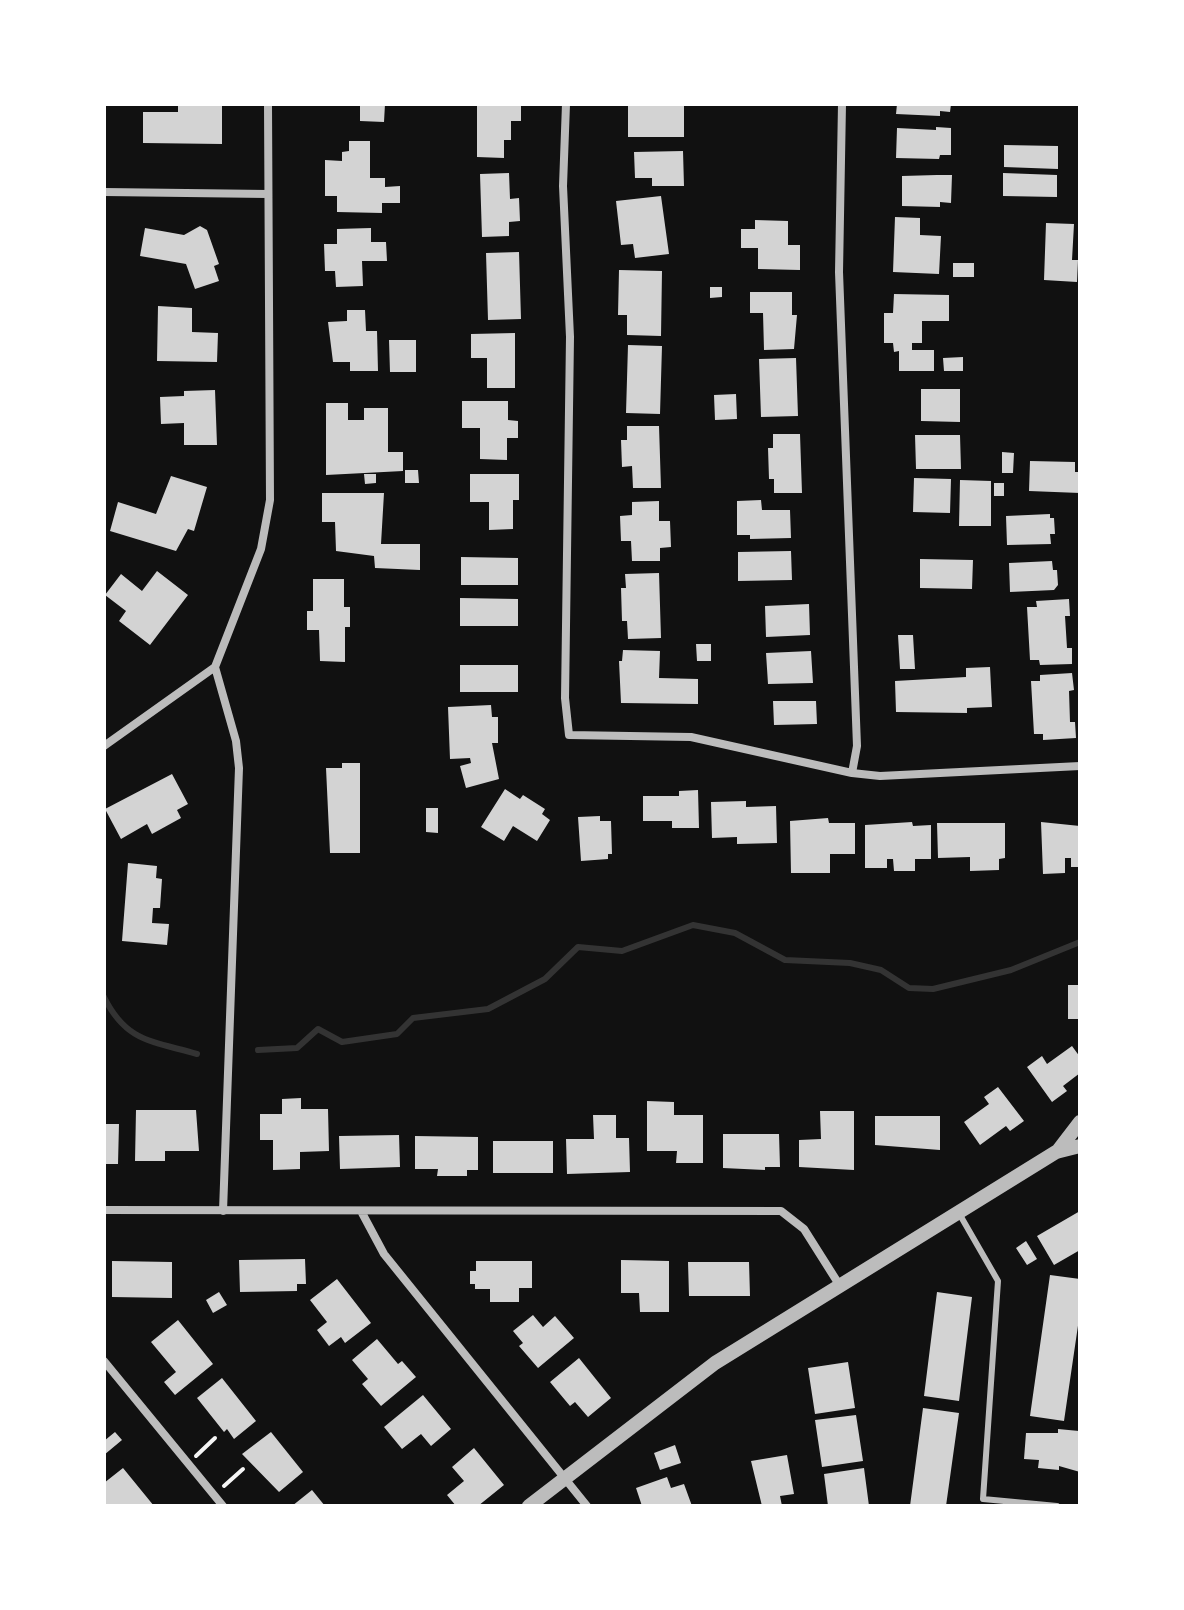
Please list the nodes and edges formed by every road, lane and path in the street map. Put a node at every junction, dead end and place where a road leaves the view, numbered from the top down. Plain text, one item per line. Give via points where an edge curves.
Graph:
1 (268, 104) edge
2 (566, 104) edge
3 (842, 104) edge
4 (104, 192) edge
5 (268, 194) junction
6 (215, 667) junction
7 (104, 746) edge
8 (1080, 766) edge
9 (852, 773) junction
10 (1080, 1122) edge
11 (1080, 1146) edge
12 (1056, 1152) junction
13 (104, 1210) edge
14 (223, 1211) junction
15 (361, 1211) junction
16 (960, 1215) junction
17 (840, 1286) junction
18 (104, 1361) edge
19 (215, 1438) dead end
20 (189, 1464) junction
21 (565, 1476) junction
22 (223, 1506) edge
23 (529, 1506) edge
24 (587, 1506) edge
25 (1057, 1506) edge

1 - 5 street
2 - 9 street via 569,735 691,737
3 - 9 street via 839,272 856,730
4 - 5 street
5 - 6 street via 270,500 261,549
6 - 7 street
6 - 14 street via 239,768
8 - 9 street
10 - 12 street
11 - 12 street
12 - 16 street
13 - 14 street
14 - 15 street
15 - 17 street via 781,1211 804,1229
15 - 21 street via 384,1254
16 - 17 street
16 - 25 lane via 998,1281 983,1499
17 - 21 street via 715,1363
18 - 20 street
19 - 20 path
20 - 22 street
21 - 23 street
21 - 24 street

